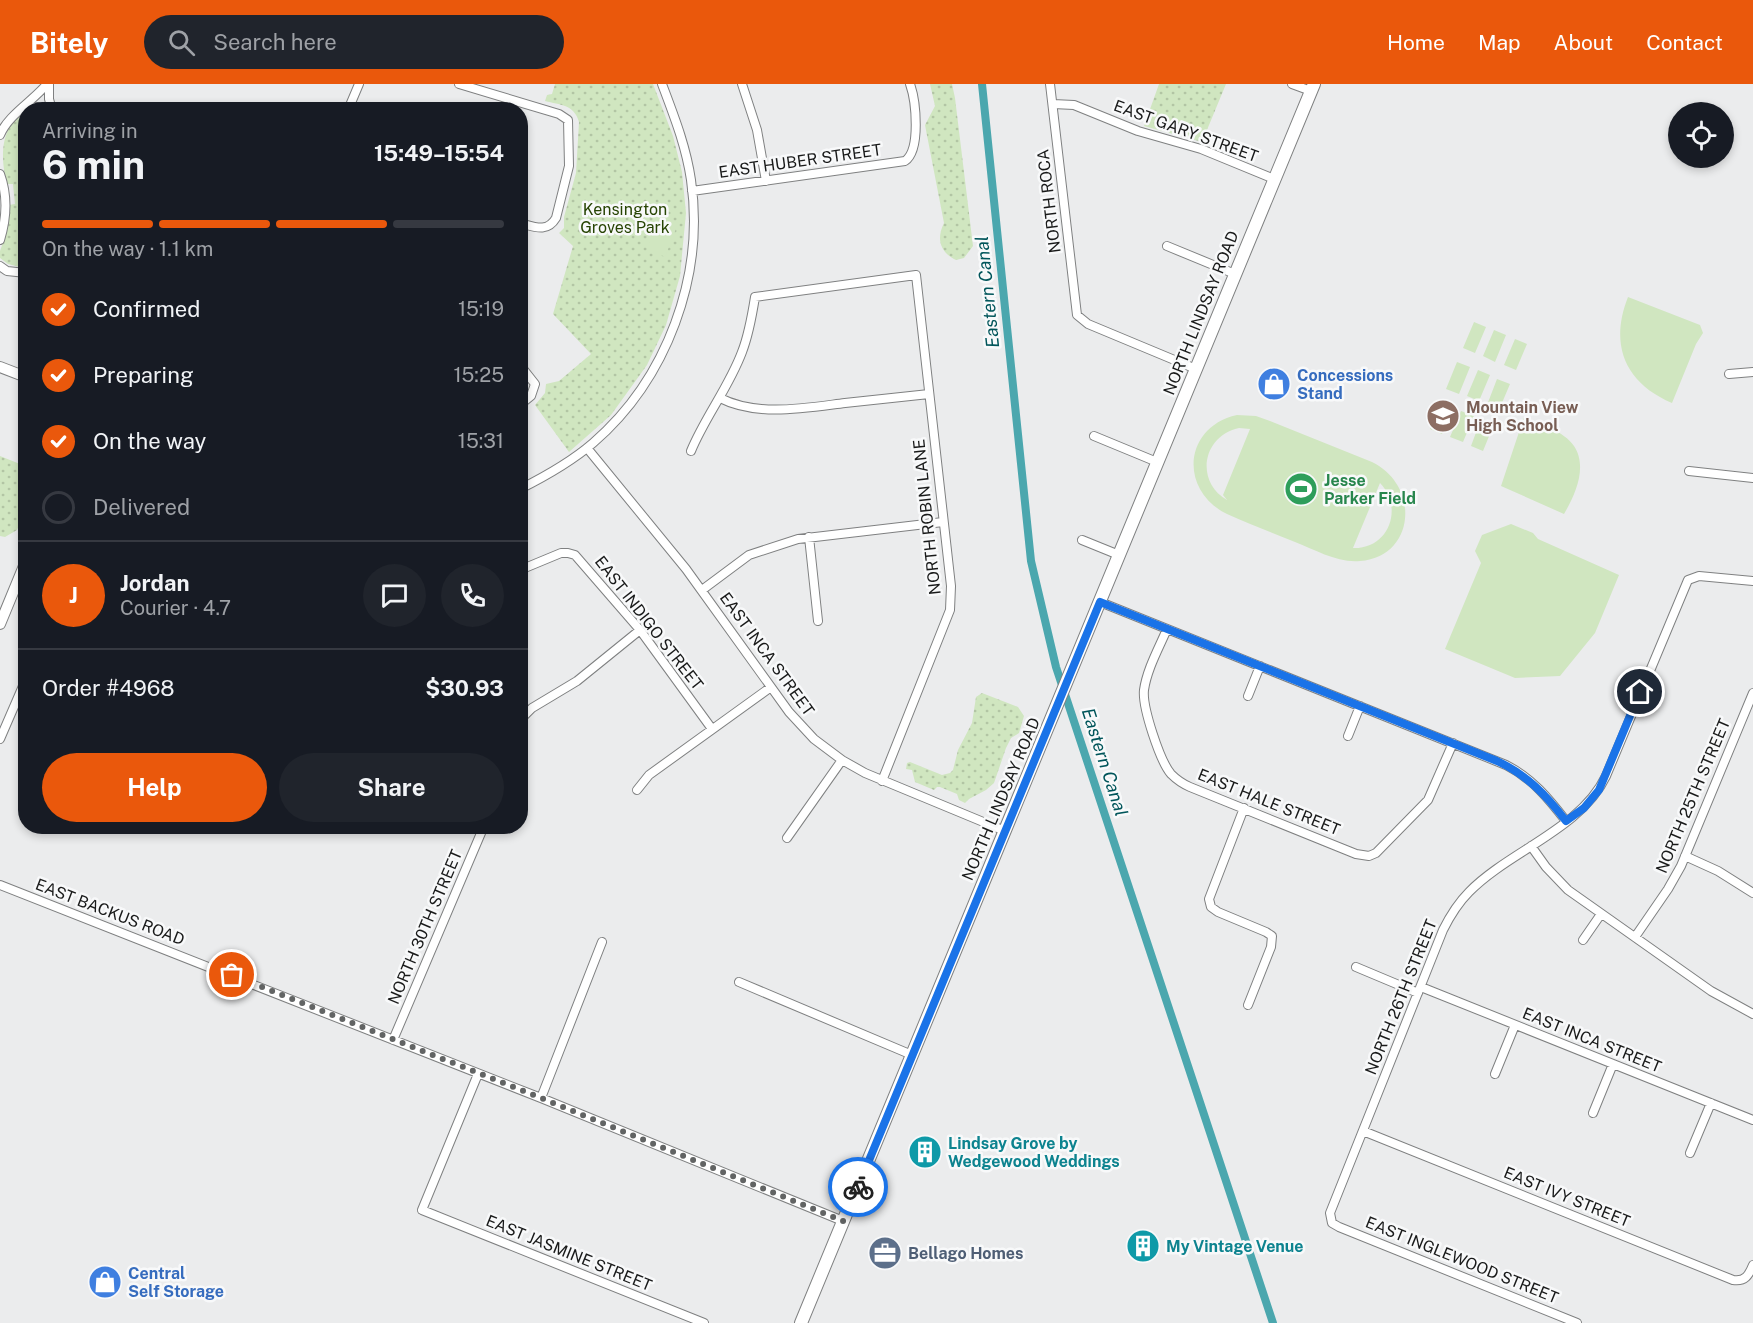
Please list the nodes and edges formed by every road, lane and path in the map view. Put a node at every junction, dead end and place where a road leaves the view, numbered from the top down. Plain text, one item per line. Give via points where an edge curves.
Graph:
1 (48, 84) edge
2 (359, 84) edge
3 (459, 84) edge
4 (662, 84) edge
5 (742, 84) edge
6 (910, 84) edge
7 (1050, 84) edge
8 (1293, 84) edge
9 (1312, 88) edge
10 (30, 102) edge
11 (50, 102) edge
12 (351, 102) edge
13 (519, 102) edge
14 (1053, 104) junction
15 (528, 105) edge
16 (18, 113) edge
17 (0, 135) edge
18 (0, 174) edge
19 (1274, 179) junction
20 (766, 181) junction
21 (692, 191) junction
22 (528, 225) edge
23 (0, 240) edge
24 (1167, 246) dead end
25 (4, 269) edge
26 (1235, 274) junction
27 (0, 278) edge
28 (0, 367) edge
29 (1196, 369) junction
30 (1753, 372) edge
31 (18, 374) edge
32 (528, 374) edge
33 (1729, 374) dead end
34 (929, 394) junction
35 (720, 398) junction
36 (528, 400) edge
37 (1094, 436) dead end
38 (587, 448) junction
39 (691, 451) dead end
40 (1157, 462) junction
41 (1689, 471) dead end
42 (1753, 478) edge
43 (528, 485) edge
44 (943, 522) junction
45 (809, 537) junction
46 (1082, 540) dead end
47 (1119, 555) junction
48 (528, 567) edge
49 (18, 580) edge
50 (1753, 581) edge
51 (702, 590) junction
52 (1100, 602) junction
53 (818, 621) dead end
54 (0, 624) edge
55 (1167, 628) junction
56 (640, 630) junction
57 (1260, 666) junction
58 (771, 687) junction
59 (1753, 693) edge
60 (1248, 696) dead end
61 (18, 697) edge
62 (1360, 706) junction
63 (528, 712) edge
64 (712, 729) junction
65 (1348, 736) dead end
66 (0, 739) edge
67 (1453, 743) junction
68 (842, 760) junction
69 (882, 781) junction
70 (637, 790) dead end
71 (1244, 808) junction
72 (1566, 821) junction
73 (1005, 831) junction
74 (481, 834) edge
75 (787, 838) dead end
76 (1531, 846) junction
77 (1685, 856) junction
78 (0, 885) edge
79 (1753, 893) edge
80 (1601, 914) junction
81 (1635, 937) junction
82 (1583, 940) dead end
83 (602, 942) dead end
84 (1356, 968) dead end
85 (739, 982) dead end
86 (1419, 990) junction
87 (1248, 1005) dead end
88 (1753, 1014) edge
89 (1515, 1025) junction
90 (393, 1040) junction
91 (912, 1055) junction
92 (1612, 1064) junction
93 (478, 1074) junction
94 (1495, 1074) dead end
95 (541, 1098) junction
96 (1711, 1103) junction
97 (1593, 1113) dead end
98 (1753, 1120) edge
99 (1363, 1131) junction
100 (1690, 1153) dead end
101 (843, 1221) junction
102 (1333, 1223) junction
103 (1328, 1234) dead end
104 (1753, 1266) edge
105 (704, 1323) edge
106 (801, 1323) edge
107 (1577, 1323) edge

1 - 10 street
1 - 11 street
2 - 12 street
3 - 13 street
4 - 21 street via 685,149
5 - 20 street
6 - 20 street, EAST HUBER STREET via 915,112 911,156 902,162
7 - 14 street, NORTH ROCA
8 - 9 street
9 - 19 main road, NORTH LINDSAY ROAD
14 - 19 street, EAST GARY STREET via 1074,105
14 - 29 street, NORTH ROCA via 1077,315 1088,324
15 - 22 street via 566,117 569,127 569,166 556,218 548,227
16 - 17 street via 7,121
18 - 23 street via 6,198
19 - 26 main road, NORTH LINDSAY ROAD
20 - 21 street, EAST HUBER STREET
21 - 38 street via 694,224 689,270 671,333 654,369 627,407
24 - 26 street
25 - 27 street
26 - 29 main road, NORTH LINDSAY ROAD
28 - 31 street
29 - 40 main road, NORTH LINDSAY ROAD
30 - 33 street
32 - 36 street via 534,388
34 - 35 street via 789,410
34 - 35 street, NORTH ROBIN LANE via 916,275 755,297 742,353
34 - 44 street, NORTH ROBIN LANE
35 - 39 street via 699,430
37 - 40 street
38 - 43 street
38 - 51 street, EAST INCA STREET
40 - 47 main road, NORTH LINDSAY ROAD
41 - 42 street
44 - 45 street
44 - 69 street, NORTH ROBIN LANE via 950,610
45 - 51 street via 749,555
45 - 53 street
46 - 47 street
47 - 52 main road, NORTH LINDSAY ROAD
48 - 56 street, EAST INDIGO STREET via 561,553 571,553
49 - 54 street
50 - 72 street, NORTH 26TH STREET via 1691,577 1683,587 1603,783 1589,802
51 - 58 street, EAST INCA STREET
52 - 55 street
52 - 73 main road, NORTH LINDSAY ROAD
55 - 57 street
55 - 71 street, EAST HALE STREET via 1144,697 1162,760 1184,784
56 - 63 street via 577,681
56 - 64 street, EAST INDIGO STREET
57 - 60 street
57 - 62 street
58 - 64 street
58 - 68 street, EAST INCA STREET via 802,728
59 - 77 street, NORTH 25TH STREET
61 - 66 street
62 - 65 street
62 - 67 street
64 - 70 street via 649,775
67 - 71 street, EAST HALE STREET via 1428,800 1369,856
67 - 72 street via 1523,775
68 - 69 street, EAST INCA STREET
68 - 75 street
69 - 73 street, EAST INCA STREET
71 - 87 street via 1209,899 1218,912 1272,936
72 - 76 street, NORTH 26TH STREET
73 - 91 main road, NORTH LINDSAY ROAD
74 - 90 street, NORTH 30TH STREET
76 - 80 street via 1560,883
76 - 86 street, NORTH 26TH STREET via 1482,879 1463,898 1443,930
77 - 79 street
77 - 81 street, NORTH 25TH STREET via 1668,890
78 - 90 street, EAST BACKUS ROAD
80 - 81 street
80 - 82 street
81 - 88 street via 1711,991
83 - 95 street
84 - 86 street, EAST INCA STREET
85 - 91 street
86 - 89 street, EAST INCA STREET
86 - 99 street, NORTH 26TH STREET
89 - 92 street, EAST INCA STREET
89 - 94 street
90 - 93 street, EAST BACKUS ROAD
91 - 101 main road, NORTH LINDSAY ROAD
92 - 96 street, EAST INCA STREET
92 - 97 street
93 - 95 street, EAST BACKUS ROAD
93 - 105 street, EAST JASMINE STREET via 422,1210
95 - 101 street, EAST BACKUS ROAD
96 - 98 street, EAST INCA STREET
96 - 100 street
99 - 102 street, NORTH 26TH STREET via 1332,1210
99 - 104 street, EAST IVY STREET via 1733,1280 1742,1281
101 - 106 main road, NORTH LINDSAY ROAD
102 - 103 street
102 - 107 street, EAST INGLEWOOD STREET

